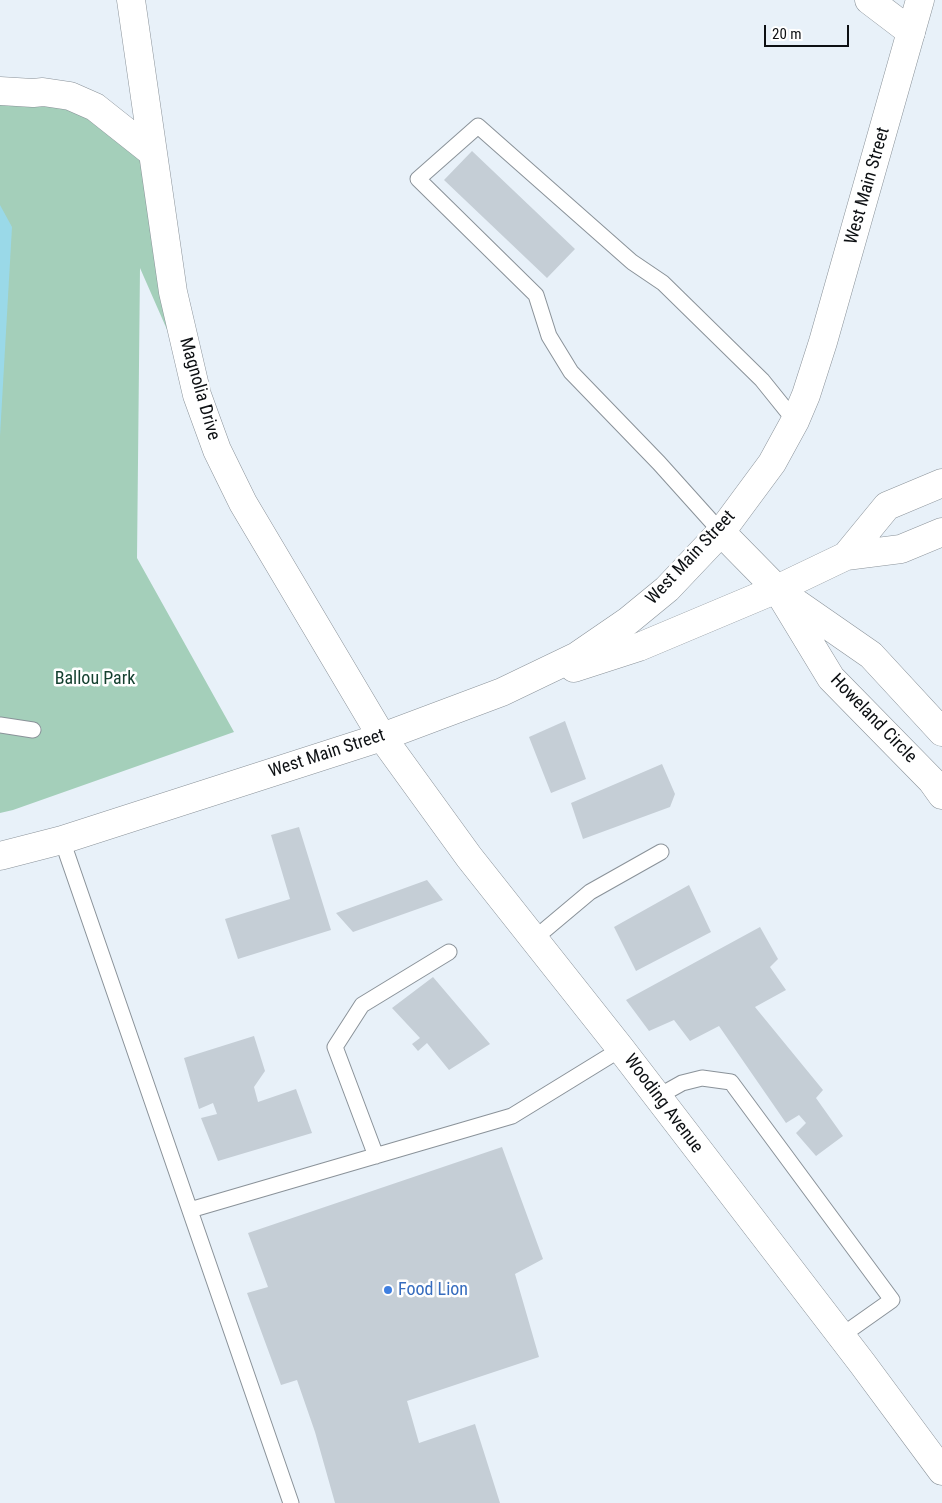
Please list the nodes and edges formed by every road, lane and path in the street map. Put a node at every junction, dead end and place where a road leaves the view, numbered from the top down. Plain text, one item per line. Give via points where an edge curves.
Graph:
1 (131, 0) edge
2 (870, 0) edge
3 (920, 0) edge
4 (911, 32) junction
5 (0, 91) edge
6 (153, 153) junction
7 (795, 421) junction
8 (942, 483) edge
9 (721, 532) junction
10 (942, 532) edge
11 (846, 556) junction
12 (776, 589) junction
13 (502, 692) junction
14 (0, 725) edge
15 (33, 730) dead end
16 (942, 732) edge
17 (382, 737) junction
18 (942, 795) edge
19 (62, 840) junction
20 (661, 852) dead end
21 (0, 856) edge
22 (534, 939) junction
23 (449, 952) dead end
24 (621, 1049) junction
25 (657, 1097) junction
26 (376, 1156) junction
27 (190, 1210) junction
28 (841, 1336) junction
29 (942, 1471) edge
30 (291, 1503) edge

1 - 6 street, Magnolia Drive
2 - 4 street
3 - 4 street, West Main Street
4 - 7 street, West Main Street via 823,342
5 - 6 street via 70,96 95,107
6 - 17 street, Magnolia Drive via 172,292 197,395 217,450 243,503
7 - 9 street, West Main Street via 772,463
7 - 9 lane via 762,380 663,283 632,262 478,126 418,178 536,295 549,336 571,372
8 - 11 street via 886,506
9 - 12 street, Howeland Circle
9 - 13 street, West Main Street via 666,589 628,621 577,656
10 - 11 street via 901,549
11 - 12 street
12 - 13 street via 639,647
12 - 16 street, Howeland Circle via 871,655
12 - 18 street, Howeland Circle via 831,678
13 - 17 street, West Main Street
14 - 15 lane
17 - 19 street, West Main Street
17 - 22 street, Wooding Avenue via 469,857
19 - 21 street, West Main Street
19 - 27 lane
20 - 22 lane via 590,892
22 - 24 street, Wooding Avenue
23 - 26 lane via 362,1005 334,1047
24 - 25 street, Wooding Avenue
24 - 26 lane via 512,1116
25 - 28 street, Wooding Avenue
25 - 28 lane via 682,1083 702,1078 731,1082 892,1300
26 - 27 lane
27 - 30 lane
28 - 29 street, Wooding Avenue

